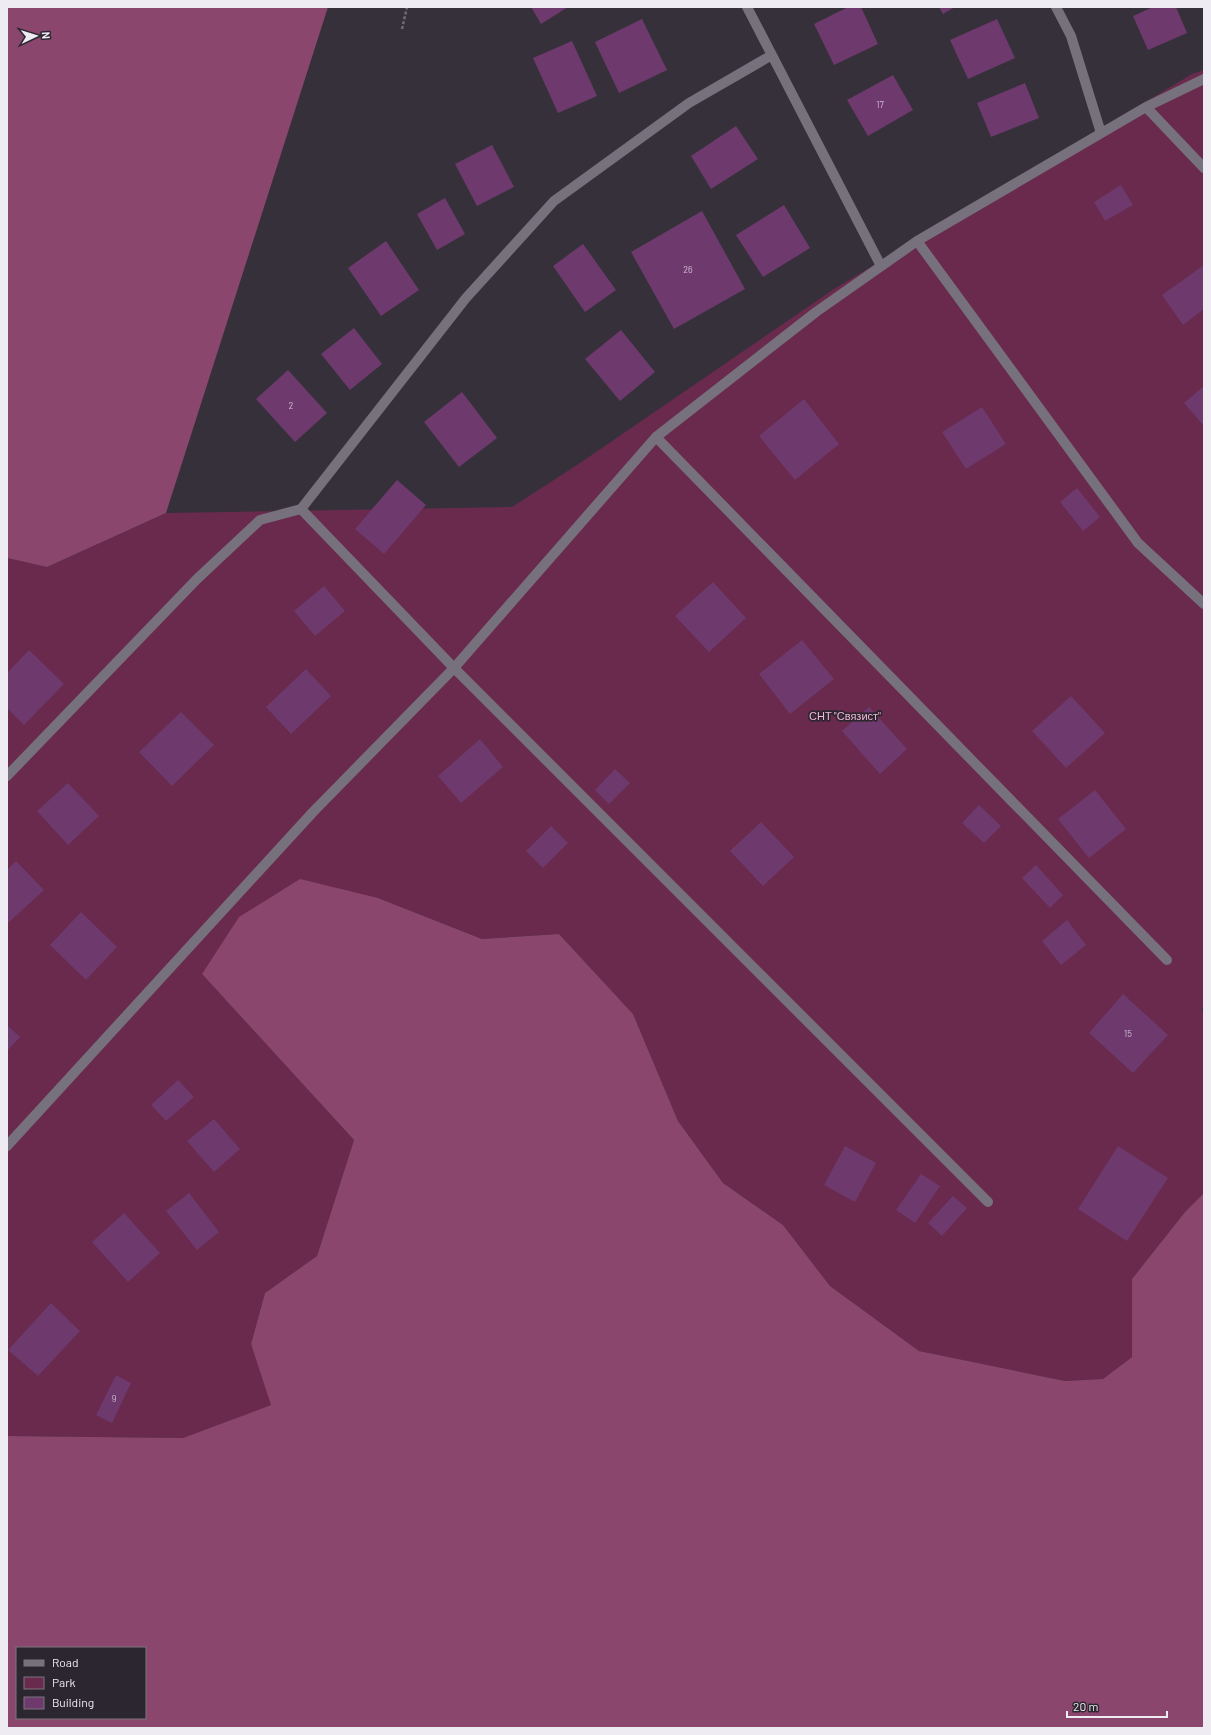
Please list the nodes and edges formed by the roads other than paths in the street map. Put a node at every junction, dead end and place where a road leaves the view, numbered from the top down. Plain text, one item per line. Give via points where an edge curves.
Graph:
1 (747, 7) edge
2 (1056, 7) edge
3 (772, 55) junction
4 (1204, 79) edge
5 (1146, 107) junction
6 (1101, 133) junction
7 (1204, 168) edge
8 (917, 241) junction
9 (881, 266) junction
10 (656, 437) junction
11 (301, 509) junction
12 (1204, 604) edge
13 (454, 668) junction
14 (7, 776) edge
15 (1167, 960) dead end
16 (7, 1146) edge
17 (988, 1202) dead end

1 - 3 lane
2 - 6 lane via 1071,36
3 - 9 lane
3 - 11 lane via 689,103 554,201 466,298
4 - 5 lane
5 - 6 lane
5 - 7 lane
6 - 8 lane
8 - 9 lane
8 - 12 lane via 1138,543
9 - 10 lane via 816,312
10 - 13 lane
10 - 15 lane
11 - 13 lane
11 - 14 lane via 260,520 197,579
13 - 16 lane via 313,812
13 - 17 lane

